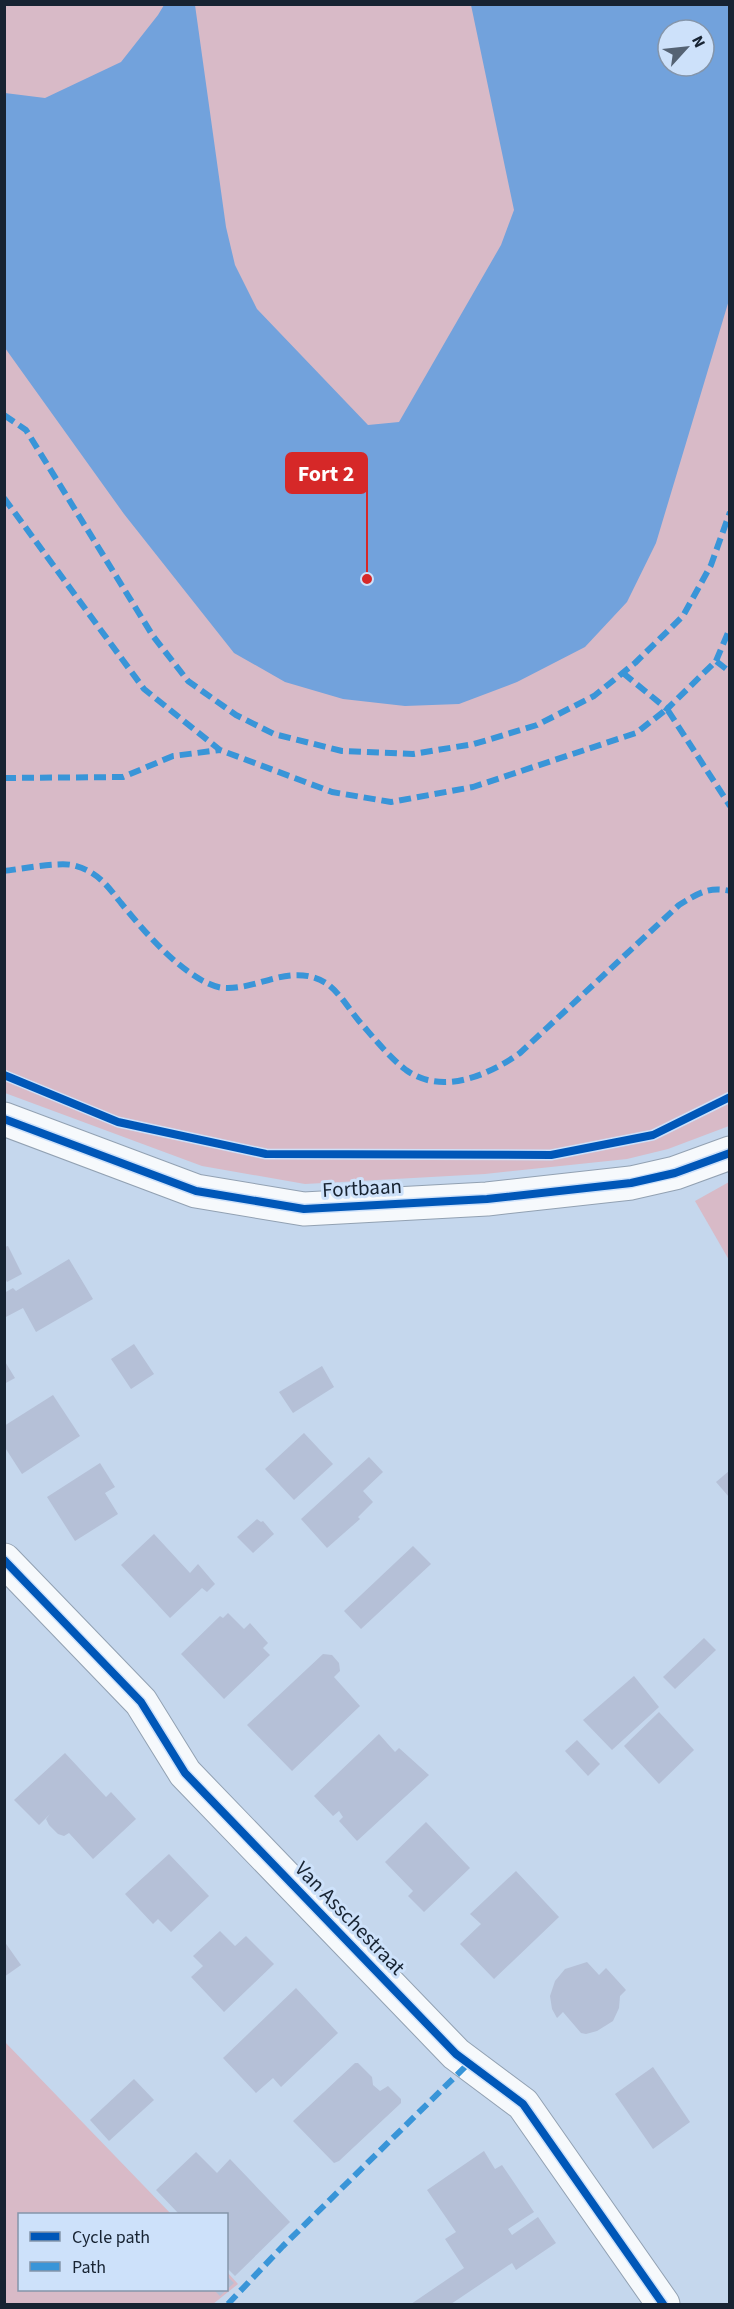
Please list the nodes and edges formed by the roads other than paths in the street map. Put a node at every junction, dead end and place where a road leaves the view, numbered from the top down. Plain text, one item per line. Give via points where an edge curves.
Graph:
1 (4, 1119) edge
2 (729, 1153) edge
3 (4, 1560) edge
4 (663, 2304) edge

1 - 2 street, Fortbaan via 196,1191 304,1209 487,1199 631,1183 675,1173
3 - 4 street, Van Asschestraat via 141,1702 193,1782 456,2055 523,2104

